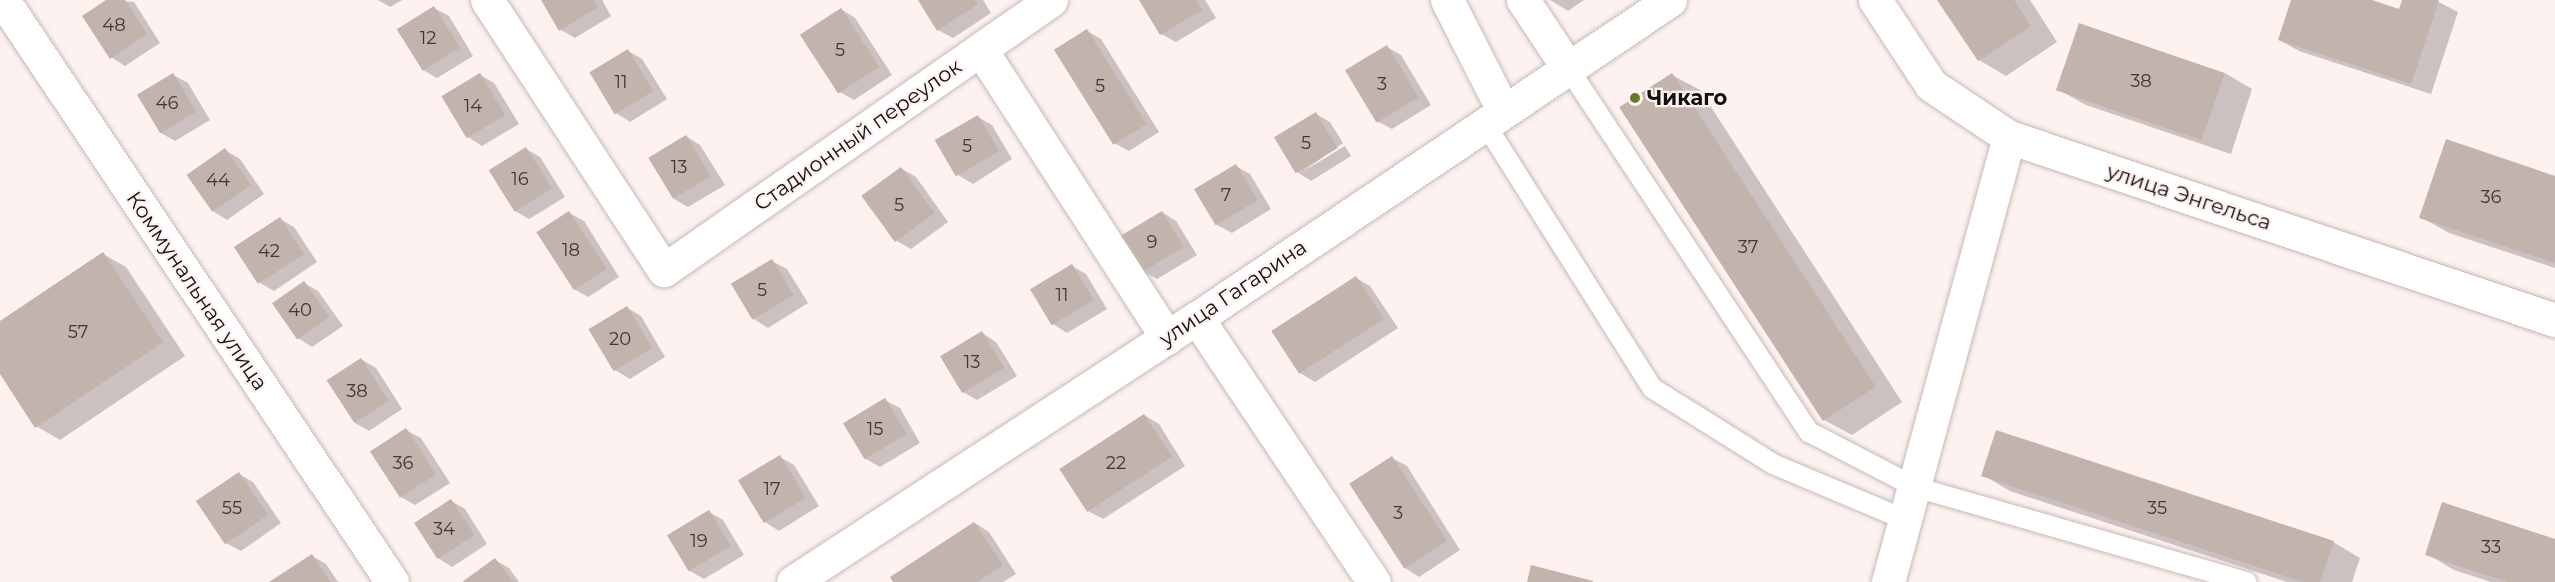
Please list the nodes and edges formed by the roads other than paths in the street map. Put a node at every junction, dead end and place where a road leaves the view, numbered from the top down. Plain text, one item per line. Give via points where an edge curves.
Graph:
1 (3, 0) edge
2 (487, 0) edge
3 (1051, 0) edge
4 (1447, 0) edge
5 (1523, 0) edge
6 (1671, 0) edge
7 (1875, 0) edge
8 (981, 50) junction
9 (1568, 68) junction
10 (1494, 116) junction
11 (2009, 137) junction
12 (1197, 318) junction
13 (2555, 320) edge
14 (1167, 338) junction
15 (1916, 487) junction
16 (1906, 520) junction
17 (392, 582) edge
18 (793, 582) edge
19 (1374, 582) edge
20 (1888, 582) edge
21 (2247, 582) edge

1 - 17 street, Коммунальная улица
2 - 8 street, Стадионный переулок via 664,270
3 - 8 street, Стадионный переулок
4 - 10 street
5 - 9 street
6 - 9 street, улица Гагарина
7 - 11 street, улица Энгельса via 1931,85
8 - 14 street
9 - 10 street, улица Гагарина
9 - 15 lane via 1809,432
10 - 12 street, улица Гагарина
10 - 16 lane via 1652,388 1773,464
11 - 13 street, улица Энгельса
11 - 15 street
12 - 14 street, улица Гагарина
12 - 19 street
14 - 18 street, улица Гагарина
15 - 16 street
15 - 21 lane
16 - 20 street

